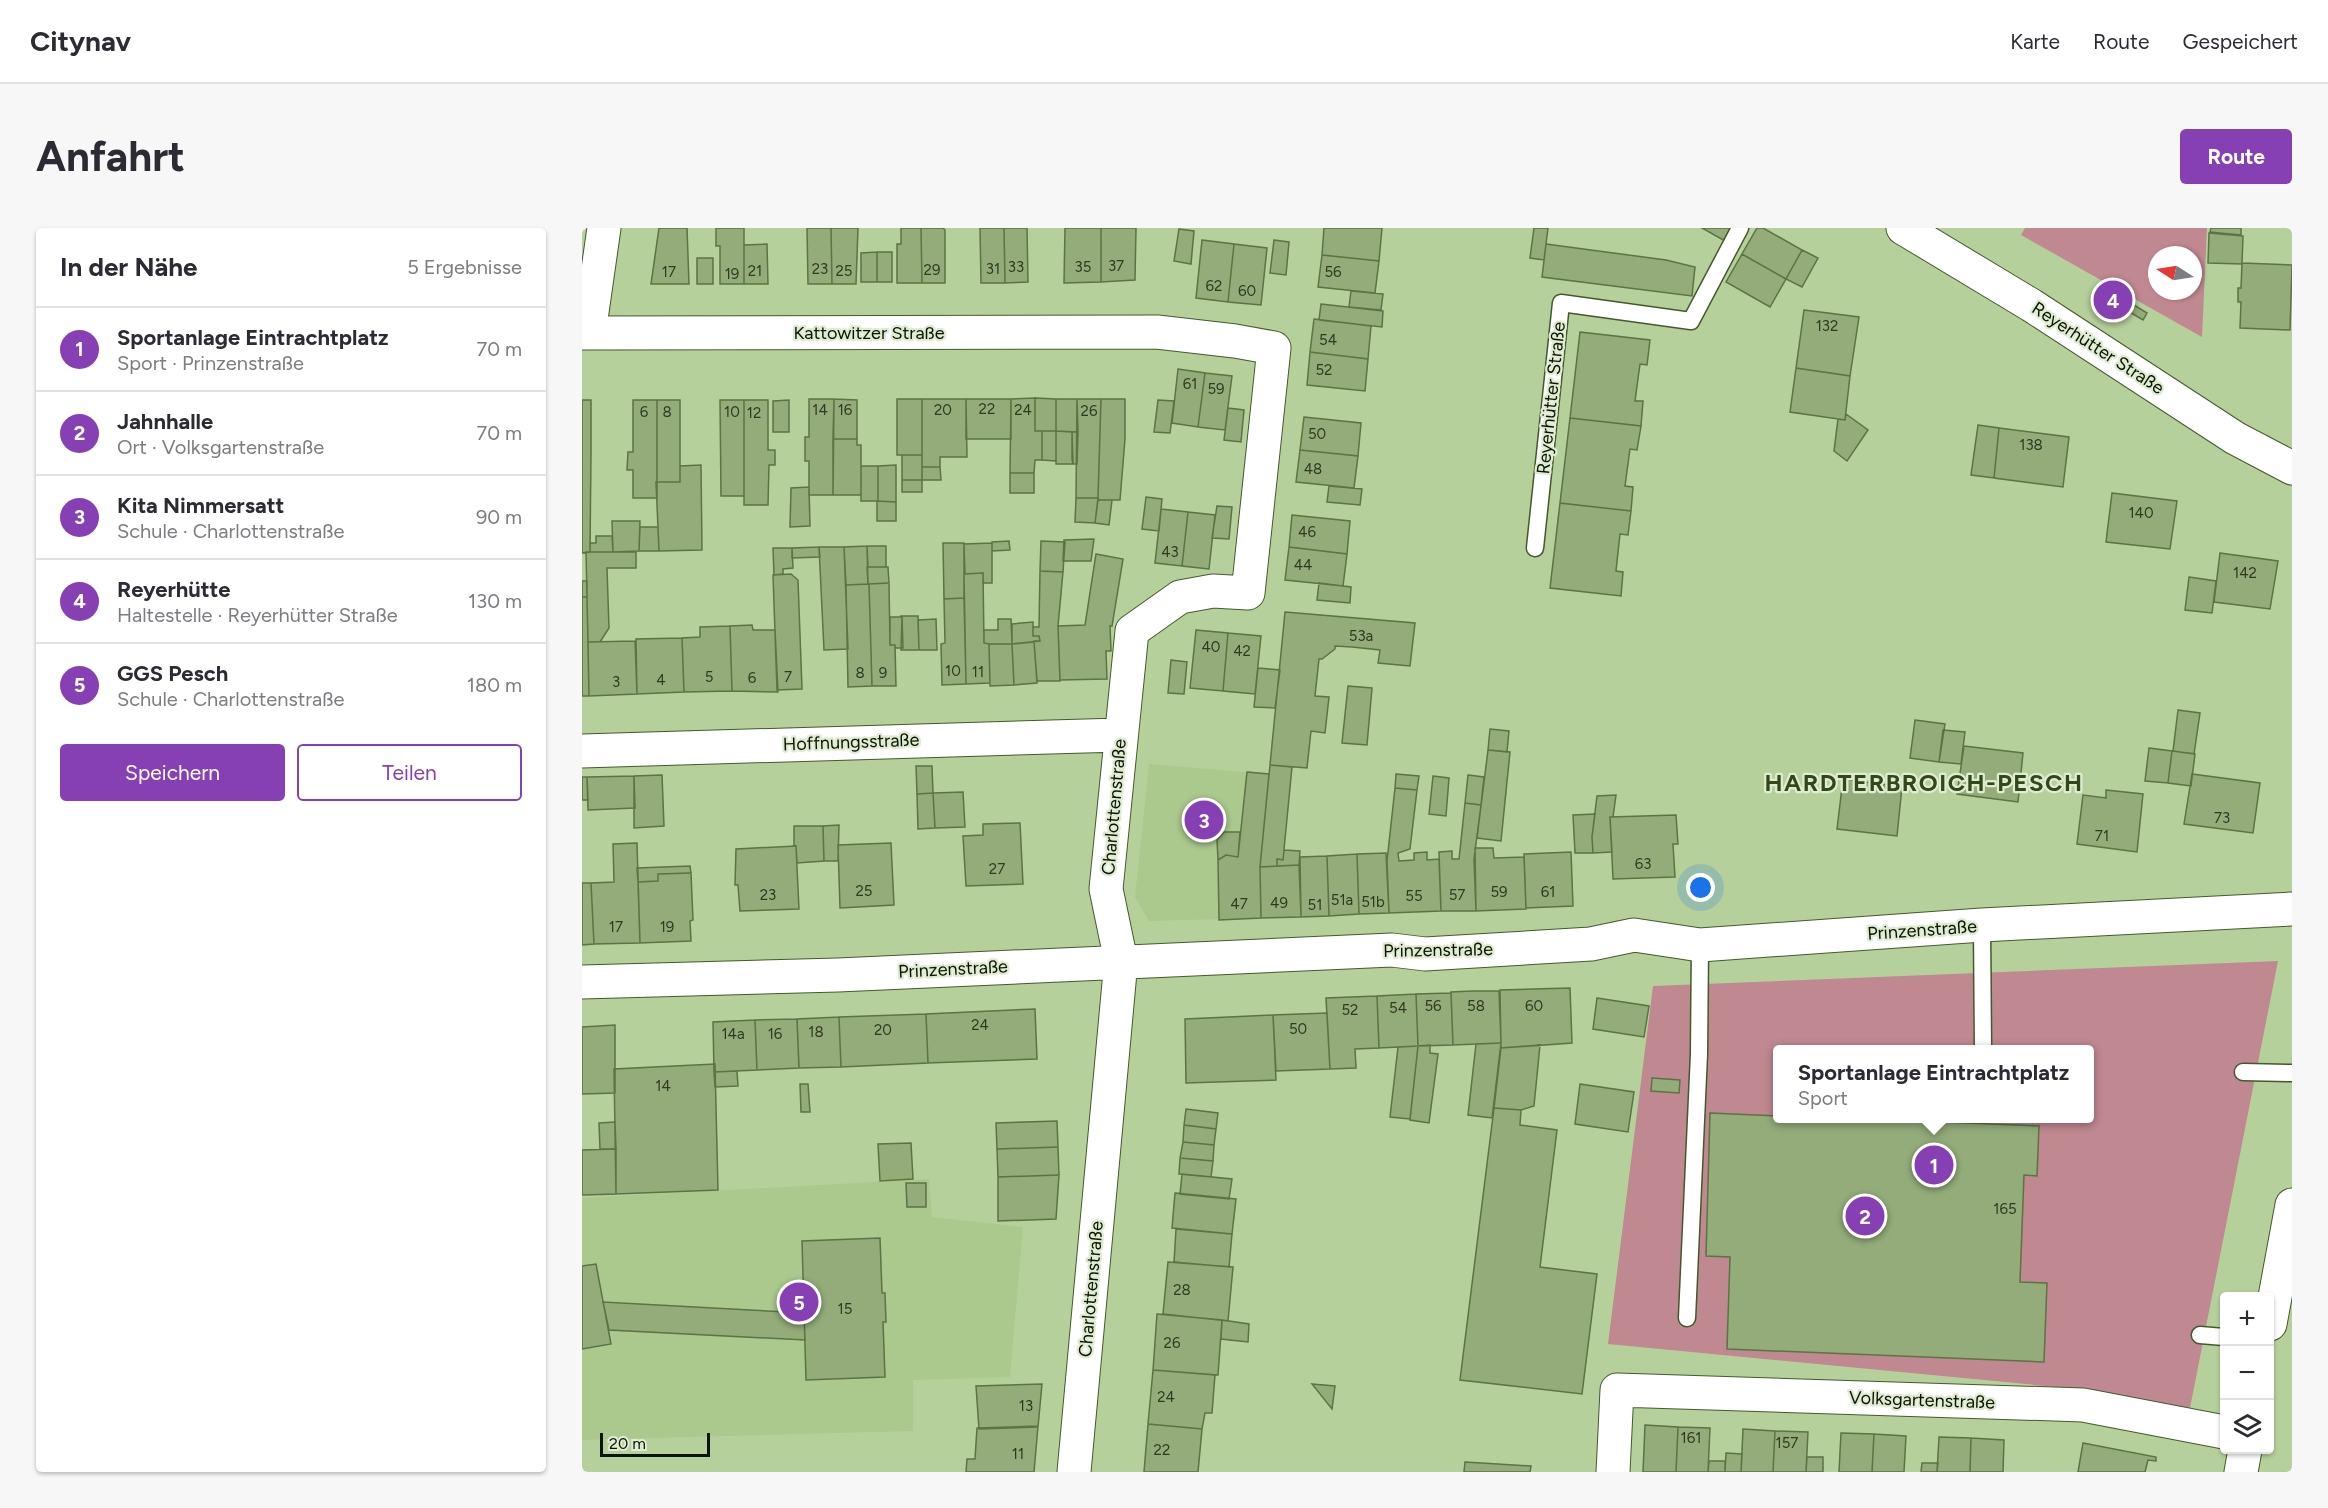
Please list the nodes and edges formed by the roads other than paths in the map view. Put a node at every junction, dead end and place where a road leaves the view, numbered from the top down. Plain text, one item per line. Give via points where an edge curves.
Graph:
1 (604, 228) edge
2 (1740, 228) edge
3 (1903, 228) edge
4 (1157, 332) joint
5 (585, 333) edge
6 (2292, 468) edge
7 (1535, 548) dead end
8 (1120, 735) junction
9 (582, 751) edge
10 (2292, 909) edge
11 (1982, 925) junction
12 (1700, 945) junction
13 (1121, 961) junction
14 (582, 982) edge
15 (1983, 1045) edge
16 (2243, 1072) dead end
17 (2292, 1073) edge
18 (2292, 1205) edge
19 (2274, 1302) edge
20 (1687, 1318) dead end
21 (2200, 1335) dead end
22 (2220, 1337) edge
23 (2220, 1431) edge
24 (2244, 1454) edge
25 (1074, 1472) edge
26 (1613, 1472) edge
27 (2241, 1472) edge

1 - 5 street
2 - 7 lane, Reyerhütter Straße via 1692,321 1561,303
3 - 6 street, Reyerhütter Straße via 2031,305 2235,438
4 - 5 street, Kattowitzer Straße
4 - 8 street, Charlottenstraße via 1274,348 1248,593 1213,591 1180,597 1132,631
8 - 9 street, Hoffnungsstraße
8 - 13 street, Charlottenstraße via 1106,889
10 - 11 street, Prinzenstraße
11 - 12 street, Prinzenstraße
11 - 15 lane
12 - 13 street, Prinzenstraße via 1634,935 1591,944 1425,954 1392,950
12 - 20 lane
13 - 14 street, Prinzenstraße
13 - 25 street, Charlottenstraße
16 - 17 lane
18 - 19 street
21 - 22 lane
23 - 26 street, Volksgartenstraße via 2083,1405 1617,1390
24 - 27 street

